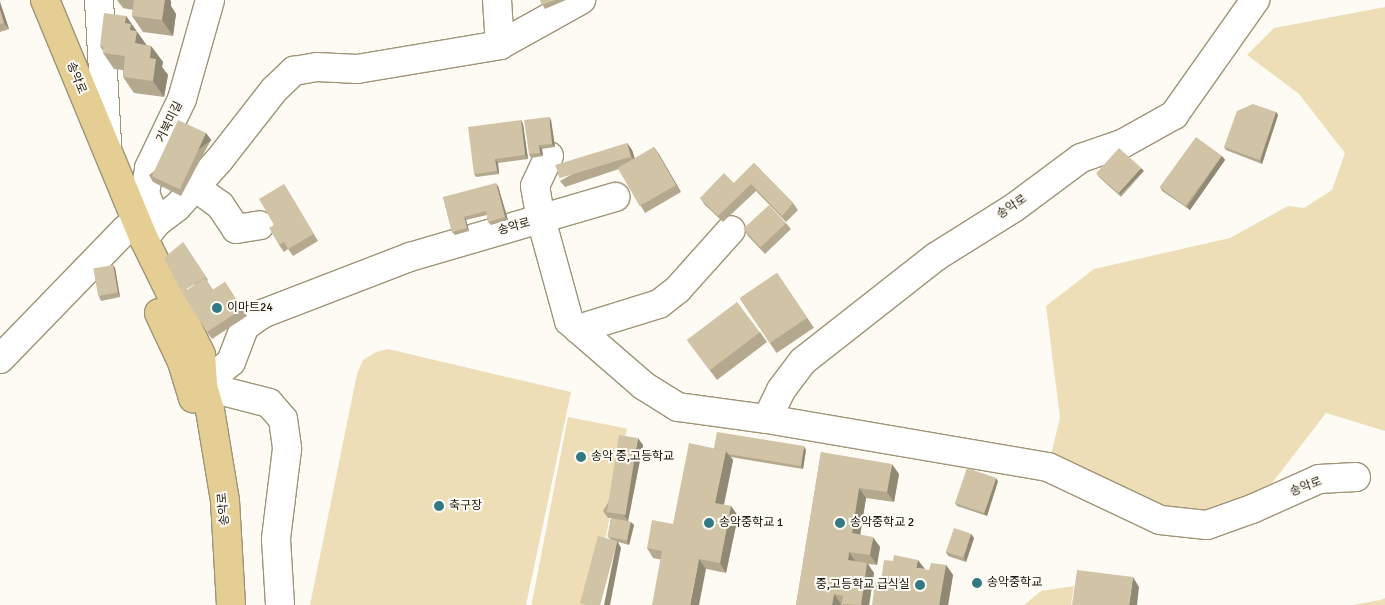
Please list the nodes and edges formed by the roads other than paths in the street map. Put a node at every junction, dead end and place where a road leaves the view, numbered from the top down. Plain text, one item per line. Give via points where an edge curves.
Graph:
1 (35, 0) edge
2 (44, 0) edge
3 (99, 0) edge
4 (210, 0) edge
5 (497, 0) edge
6 (581, 0) edge
7 (1255, 0) edge
8 (500, 45) junction
9 (107, 156) junction
10 (549, 156) dead end
11 (195, 187) junction
12 (615, 197) dead end
13 (541, 219) junction
14 (260, 225) dead end
15 (142, 230) junction
16 (731, 230) dead end
17 (578, 329) junction
18 (0, 359) edge
19 (203, 386) junction
20 (767, 419) junction
21 (1356, 477) dead end
22 (219, 605) edge
23 (231, 605) edge
24 (280, 605) edge

1 - 15 main road
2 - 9 main road, 송악로
3 - 9 street, 송악로
4 - 15 street, 거북미길 via 182,99 149,168
5 - 8 street
6 - 8 street
7 - 20 street, 송악로 via 1174,115 1122,144 1081,158 1015,207 937,256 803,361 781,390
8 - 11 street via 357,69 316,67 294,71 274,90
9 - 15 main road, 송악로
10 - 13 street via 535,186
11 - 14 street via 220,204 236,229
11 - 15 street
12 - 13 street
13 - 17 street, 송악로 via 569,321
13 - 19 street, 송악로 via 410,257 262,314 246,326 231,362
15 - 18 street
15 - 19 main road, 송악로 via 201,355
15 - 22 main road via 144,278 182,362 192,396 214,536
16 - 17 street via 678,289 659,304
17 - 20 street, 송악로 via 644,386 678,407
19 - 23 main road, 송악로 via 210,410 224,501
19 - 24 street via 269,402 283,419 287,449 276,540
20 - 21 street, 송악로 via 1048,467 1160,520 1207,525 1252,510 1319,479

